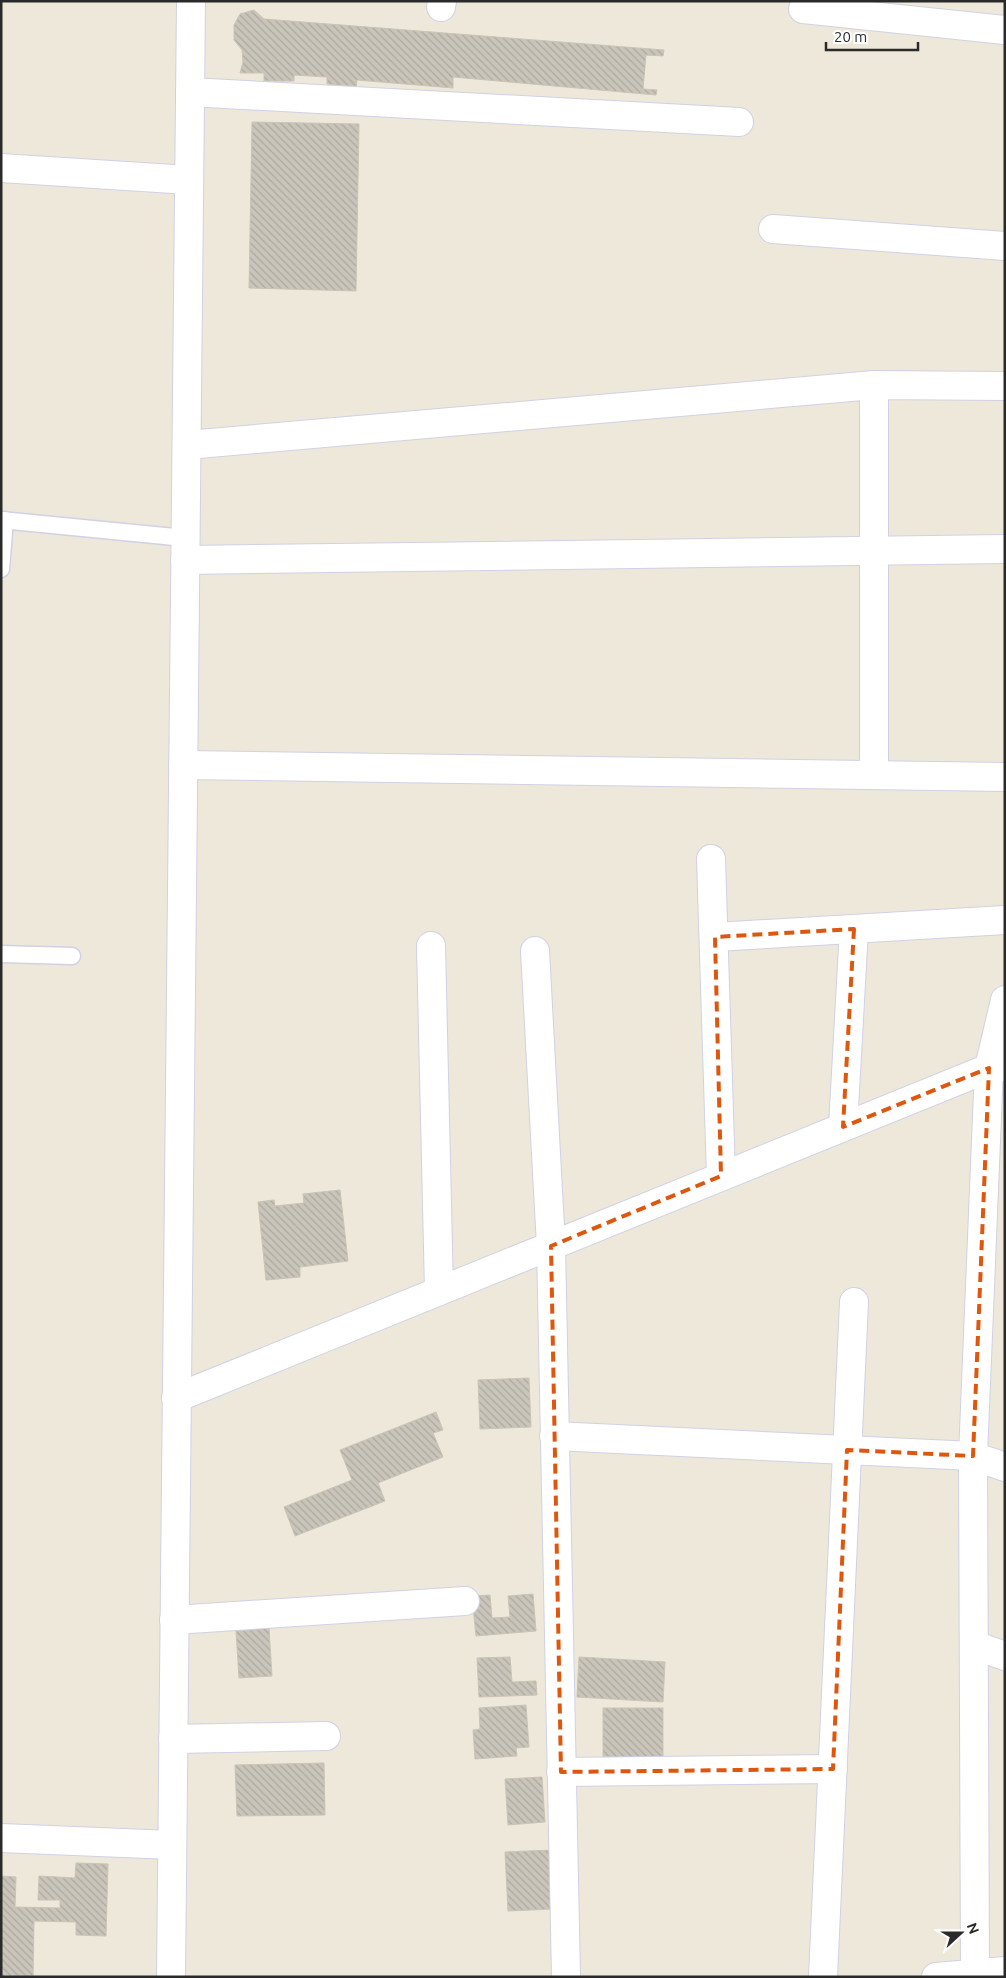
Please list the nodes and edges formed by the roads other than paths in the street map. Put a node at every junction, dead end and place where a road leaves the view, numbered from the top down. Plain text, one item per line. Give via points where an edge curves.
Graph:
1 (191, 1) edge
2 (803, 10) dead end
3 (1005, 30) edge
4 (190, 92) junction
5 (739, 122) dead end
6 (1, 168) edge
7 (189, 180) junction
8 (773, 229) dead end
9 (1005, 246) edge
10 (874, 385) junction
11 (1005, 386) edge
12 (186, 445) junction
13 (3, 520) edge
14 (185, 549) junction
15 (1005, 549) edge
16 (874, 550) junction
17 (1, 569) edge
18 (183, 765) junction
19 (874, 775) junction
20 (1005, 777) edge
21 (711, 859) dead end
22 (1005, 920) edge
23 (854, 929) junction
24 (715, 937) junction
25 (430, 946) dead end
26 (535, 951) dead end
27 (1, 954) edge
28 (72, 956) dead end
29 (1005, 1000) edge
30 (997, 1067) edge
31 (843, 1127) junction
32 (721, 1176) junction
33 (993, 1236) edge
34 (551, 1246) junction
35 (439, 1291) junction
36 (854, 1302) dead end
37 (176, 1398) junction
38 (554, 1436) junction
39 (847, 1450) junction
40 (973, 1456) junction
41 (1005, 1467) edge
42 (465, 1601) dead end
43 (174, 1620) junction
44 (974, 1645) junction
45 (1005, 1656) edge
46 (326, 1736) dead end
47 (173, 1739) junction
48 (833, 1769) junction
49 (561, 1772) junction
50 (1, 1838) edge
51 (172, 1845) junction
52 (1005, 1971) edge
53 (975, 1974) junction
54 (170, 1977) edge
55 (566, 1977) edge
56 (824, 1977) edge
57 (936, 1977) edge

1 - 4 street
2 - 3 street
4 - 5 street
4 - 7 street
6 - 7 street
7 - 12 street
8 - 9 street
10 - 11 street
10 - 12 street
10 - 16 street
12 - 14 street
13 - 14 lane
13 - 17 lane
14 - 16 street
14 - 18 street
15 - 16 street
16 - 19 street
18 - 19 street
18 - 37 street
19 - 20 street
21 - 24 street
22 - 23 street
23 - 24 street
23 - 31 street
24 - 32 street
25 - 35 street
26 - 34 street
27 - 28 lane
29 - 30 street
30 - 31 street
30 - 33 street
31 - 32 street
32 - 34 street
33 - 40 street
34 - 35 street
34 - 38 street
35 - 37 street
36 - 39 street
37 - 43 street
38 - 39 street
38 - 49 street
39 - 40 street
39 - 48 street
40 - 41 street
40 - 44 street
42 - 43 street
43 - 47 street
44 - 45 street
44 - 53 street
46 - 47 street
47 - 51 street
48 - 49 street
48 - 56 street
49 - 55 street
50 - 51 street
51 - 54 street
52 - 53 street
53 - 57 street

